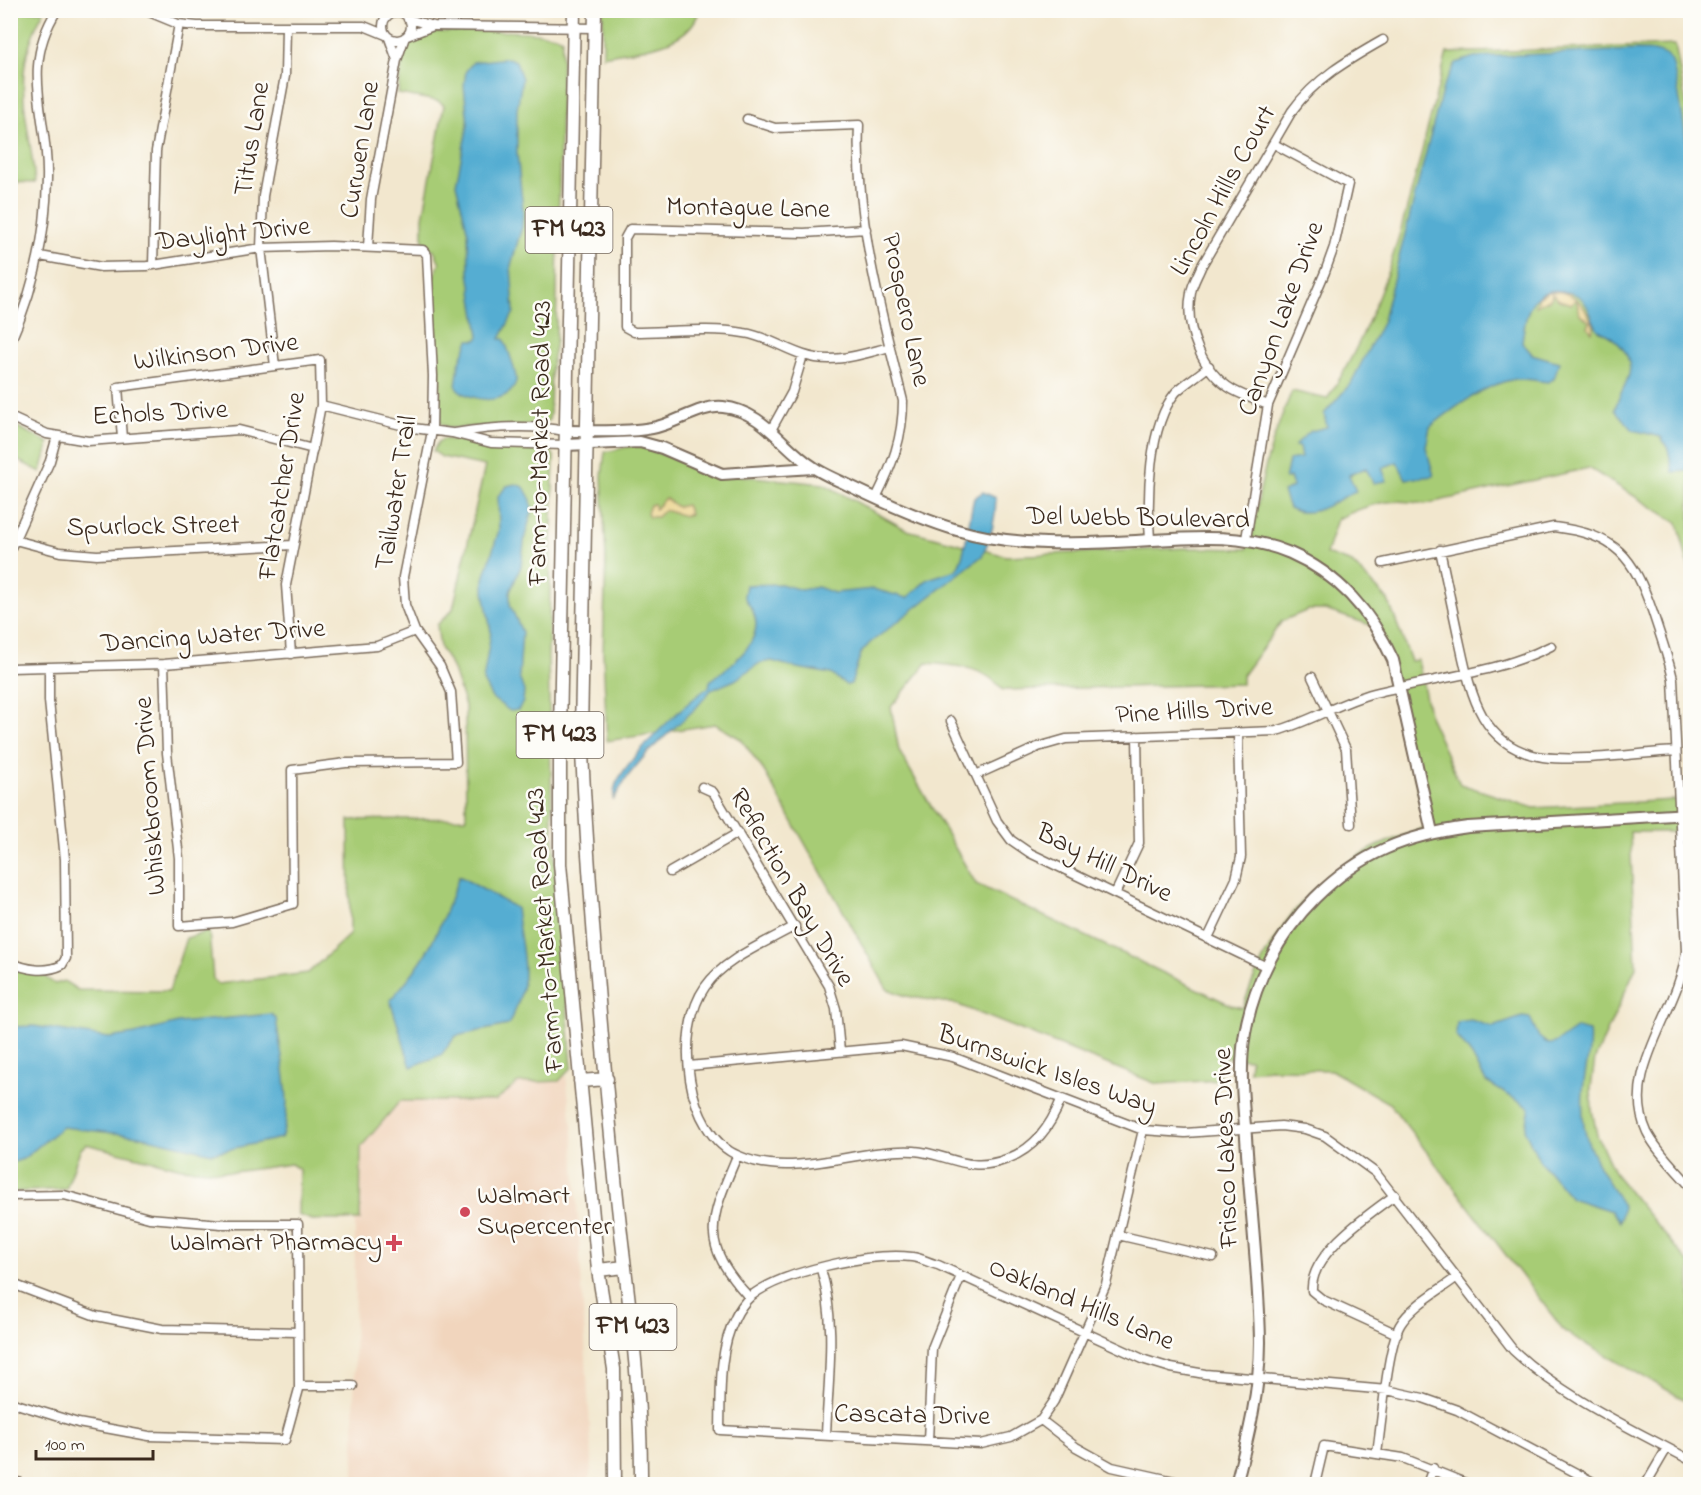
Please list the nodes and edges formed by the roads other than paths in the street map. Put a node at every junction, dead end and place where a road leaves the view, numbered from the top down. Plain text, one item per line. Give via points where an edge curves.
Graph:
1 (57, 10) edge
2 (144, 10) edge
3 (574, 10) edge
4 (595, 10) edge
5 (387, 15) edge
6 (407, 15) edge
7 (178, 24) junction
8 (286, 26) junction
9 (364, 26) junction
10 (434, 26) junction
11 (573, 28) junction
12 (595, 28) junction
13 (388, 36) junction
14 (406, 36) junction
15 (1383, 40) dead end
16 (397, 60) junction
17 (747, 119) dead end
18 (1274, 144) junction
19 (866, 229) junction
20 (368, 247) junction
21 (261, 248) junction
22 (428, 255) joint
23 (40, 256) junction
24 (153, 265) junction
25 (10, 343) edge
26 (890, 347) junction
27 (803, 355) junction
28 (320, 360) joint
29 (275, 366) junction
30 (1209, 366) junction
31 (321, 405) junction
32 (1268, 405) junction
33 (11, 416) edge
34 (771, 430) junction
35 (432, 431) junction
36 (565, 431) junction
37 (452, 433) junction
38 (57, 436) junction
39 (122, 438) junction
40 (586, 438) junction
41 (565, 445) junction
42 (313, 449) junction
43 (813, 468) junction
44 (876, 498) junction
45 (1246, 539) junction
46 (15, 540) junction
47 (1150, 540) junction
48 (293, 545) junction
49 (10, 550) edge
50 (1440, 550) junction
51 (1383, 563) dead end
52 (415, 631) junction
53 (1551, 646) dead end
54 (291, 654) junction
55 (164, 664) junction
56 (10, 668) edge
57 (49, 668) junction
58 (1466, 673) junction
59 (1312, 677) dead end
60 (1399, 687) junction
61 (1328, 711) junction
62 (951, 721) dead end
63 (1238, 733) junction
64 (1137, 736) junction
65 (1676, 751) junction
66 (976, 775) junction
67 (702, 787) dead end
68 (1685, 814) edge
69 (1351, 824) dead end
70 (1432, 832) junction
71 (738, 833) junction
72 (670, 872) dead end
73 (1687, 886) edge
74 (1115, 894) junction
75 (293, 903) joint
76 (795, 927) junction
77 (1208, 938) junction
78 (10, 962) edge
79 (1267, 967) junction
80 (840, 1051) junction
81 (689, 1066) junction
82 (607, 1078) junction
83 (580, 1081) junction
84 (1061, 1100) junction
85 (1245, 1129) junction
86 (1143, 1130) junction
87 (737, 1156) junction
88 (1690, 1186) edge
89 (1395, 1195) junction
90 (10, 1196) edge
91 (1118, 1234) junction
92 (1213, 1257) dead end
93 (625, 1267) junction
94 (821, 1269) junction
95 (598, 1270) junction
96 (961, 1276) junction
97 (1457, 1277) junction
98 (10, 1283) edge
99 (749, 1297) junction
100 (298, 1332) junction
101 (1084, 1332) junction
102 (1397, 1334) junction
103 (1258, 1378) junction
104 (299, 1386) junction
105 (353, 1386) dead end
106 (1387, 1390) junction
107 (10, 1402) edge
108 (1041, 1420) junction
109 (720, 1430) joint
110 (826, 1435) junction
111 (928, 1441) junction
112 (1667, 1448) junction
113 (1377, 1452) junction
114 (1690, 1460) edge
115 (1433, 1468) junction
116 (10, 1482) edge
117 (1179, 1482) dead end
118 (20, 1485) edge
119 (615, 1485) edge
120 (641, 1485) edge
121 (1236, 1485) edge
122 (1315, 1485) edge
123 (1427, 1485) edge
124 (1468, 1485) edge
125 (1597, 1485) edge
126 (1646, 1485) edge

1 - 23 street via 42,42 36,78 48,176
2 - 7 street
3 - 11 main road, Farm-to-Market Road 423 / FM 423
4 - 12 main road, Farm-to-Market Road 423 / FM 423
5 - 6 street
5 - 9 street
5 - 13 street via 383,25
6 - 10 street
6 - 14 street via 411,28
7 - 8 street
7 - 24 street via 156,151
8 - 9 street
8 - 21 street, Titus Lane via 285,76 263,196
9 - 13 street
10 - 11 street
10 - 14 street
11 - 12 street
11 - 36 main road, Farm-to-Market Road 423 / FM 423
12 - 40 main road, Farm-to-Market Road 423 / FM 423
13 - 14 street via 398,40
13 - 16 street, Curwen Lane
14 - 16 street, Curwen Lane
15 - 18 street, Lincoln Hills Court via 1328,72 1306,91
16 - 20 street, Curwen Lane via 371,199
17 - 19 street, Prospero Lane via 775,128 859,125
18 - 30 street, Lincoln Hills Court via 1201,267 1191,292 1189,319 1197,346
18 - 32 street, Canyon Lake Drive via 1348,184 1325,272
19 - 26 street, Prospero Lane
19 - 27 street, Montague Lane via 804,233 630,229 625,238 625,327 634,332 743,332
20 - 21 street, Daylight Drive
20 - 22 street, Daylight Drive via 423,249
21 - 24 street, Daylight Drive
21 - 29 street, Titus Lane
22 - 35 street, Tailwater Trail
23 - 24 street, Daylight Drive via 101,267
23 - 25 street via 24,312
26 - 27 street via 836,360
26 - 44 street, Prospero Lane via 903,401 903,420 895,460
27 - 34 street via 792,392
28 - 29 street, Wilkinson Drive
28 - 31 street, Flatcatcher Drive
29 - 39 street, Wilkinson Drive via 118,387
30 - 32 street, Lincoln Hills Court via 1232,390
30 - 47 street via 1177,392 1164,413 1149,485
31 - 35 street, Del Webb Boulevard
31 - 42 street, Flatcatcher Drive
32 - 45 street, Canyon Lake Drive
33 - 38 street, Echols Drive
34 - 40 street, Del Webb Boulevard via 758,419 721,406 655,428
34 - 43 street, Del Webb Boulevard
35 - 37 street, Del Webb Boulevard
35 - 52 street, Tailwater Trail via 403,577 405,605
36 - 37 street, Del Webb Boulevard via 490,427
36 - 40 street, Del Webb Boulevard
36 - 41 main road, Farm-to-Market Road 423 / FM 423
37 - 41 street, Del Webb Boulevard via 491,443
38 - 39 street, Echols Drive via 88,441
38 - 46 street
39 - 42 street, Echols Drive via 239,430
40 - 41 street, Del Webb Boulevard
40 - 43 street, Del Webb Boulevard via 640,442 722,474
40 - 82 main road, Farm-to-Market Road 423 / FM 423 via 581,733
41 - 83 main road, Farm-to-Market Road 423 / FM 423 via 560,864
42 - 48 street, Flatcatcher Drive
43 - 44 street, Del Webb Boulevard
44 - 47 street, Del Webb Boulevard via 917,517 996,538 1063,544
45 - 47 street, Del Webb Boulevard
45 - 60 street, Del Webb Boulevard via 1292,554 1327,572 1375,623 1393,660
46 - 48 street, Spurlock Street via 60,552 97,555
46 - 49 street
48 - 54 street, Flatcatcher Drive via 286,585
50 - 51 street
50 - 58 street
50 - 65 street via 1554,527 1574,529 1614,546 1629,560 1641,581 1669,660
52 - 54 street, Dancing Water Drive via 377,646
52 - 75 street, Tailwater Trail via 440,666 451,692 456,762 346,763 292,770
53 - 58 street, Pine Hills Drive via 1513,663
54 - 55 street, Dancing Water Drive
55 - 57 street, Dancing Water Drive
55 - 75 street, Whiskbroom Drive via 179,926 232,922
56 - 57 street, Dancing Water Drive
57 - 78 street via 65,859 66,958 55,969 21,968
58 - 60 street, Pine Hills Drive
58 - 65 street via 1474,703 1485,721 1503,740 1526,752 1556,758
59 - 61 street
60 - 61 street, Pine Hills Drive
60 - 70 street, Del Webb Boulevard
61 - 63 street, Pine Hills Drive via 1297,726
61 - 69 street via 1346,749
62 - 66 street, Bay Hill Drive
63 - 64 street, Pine Hills Drive
63 - 77 street via 1241,857 1236,879
64 - 66 street, Pine Hills Drive via 1066,738
64 - 74 street via 1139,843
65 - 68 street
66 - 74 street, Bay Hill Drive via 997,821 1011,840
67 - 71 street, Reflection Bay Drive via 713,792
68 - 70 street, Frisco Lakes Drive
68 - 73 street
70 - 79 street, Frisco Lakes Drive via 1389,846 1355,863 1308,905
71 - 72 street
71 - 76 street, Reflection Bay Drive
73 - 88 street via 1684,972 1641,1073 1640,1093 1647,1132
74 - 77 street, Bay Hill Drive
76 - 80 street, Reflection Bay Drive via 829,986 836,1009
76 - 81 street via 730,963 704,988 691,1013
77 - 79 street, Bay Hill Drive
79 - 85 street, Frisco Lakes Drive via 1245,1035
80 - 81 street, Burnswick Isles Way
80 - 84 street, Burnswick Isles Way via 901,1046 927,1050
81 - 87 street via 703,1125 716,1142
82 - 83 main road
82 - 93 main road, Farm-to-Market Road 423 / FM 423
83 - 95 main road, Farm-to-Market Road 423 / FM 423
84 - 86 street, Burnswick Isles Way
84 - 87 street via 1052,1121 1028,1148 986,1164 965,1165 917,1151 888,1151 788,1165 762,1165
85 - 86 street, Burnswick Isles Way via 1185,1133
85 - 89 street, Burnswick Isles Way via 1281,1126 1325,1136 1361,1160
85 - 103 street, Frisco Lakes Drive via 1260,1341
86 - 91 street, Cascata Drive
87 - 99 street via 716,1208 714,1230 717,1252 727,1273
89 - 97 street, Burnswick Isles Way
89 - 102 street via 1340,1237 1323,1259 1312,1292
90 - 100 street via 64,1195 149,1218 221,1224 298,1224
91 - 92 street
91 - 101 street, Cascata Drive via 1106,1284
93 - 95 main road
93 - 120 main road, Farm-to-Market Road 423 / FM 423 via 639,1386
94 - 96 street, Oakland Hills Lane via 853,1259 914,1257
94 - 99 street, Oakland Hills Lane via 772,1283
94 - 110 street via 831,1317
95 - 119 main road, Farm-to-Market Road 423 / FM 423 via 614,1369
96 - 101 street, Oakland Hills Lane
96 - 111 street via 932,1348
97 - 102 street via 1412,1311
97 - 112 street, Burnswick Isles Way via 1513,1350 1543,1377
98 - 100 street via 96,1316 162,1329
99 - 109 street, Oakland Hills Lane via 735,1317 726,1341
100 - 104 street
101 - 103 street, Oakland Hills Lane via 1171,1368
101 - 108 street, Cascata Drive via 1054,1401
102 - 106 street
103 - 106 street, Oakland Hills Lane
103 - 121 street, Frisco Lakes Drive
104 - 105 street
104 - 107 street via 285,1440 149,1436 78,1424
106 - 113 street
106 - 125 street, Oakland Hills Lane via 1457,1410
108 - 111 street, Cascata Drive via 1011,1437 981,1444
108 - 117 street via 1076,1447 1112,1467
109 - 110 street, Cascata Drive
110 - 111 street, Cascata Drive
112 - 114 street, Burnswick Isles Way
112 - 126 street
113 - 115 street
113 - 122 street via 1324,1446
115 - 123 street
115 - 124 street
116 - 118 street

